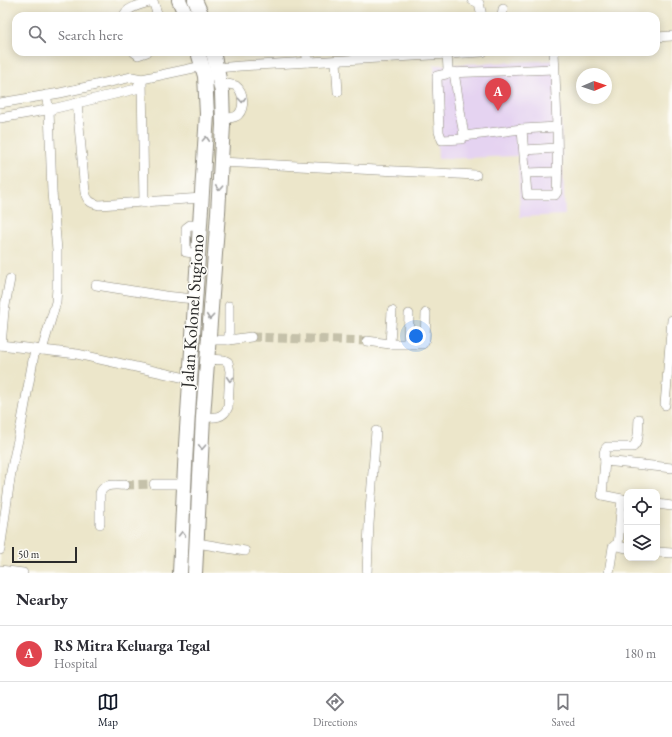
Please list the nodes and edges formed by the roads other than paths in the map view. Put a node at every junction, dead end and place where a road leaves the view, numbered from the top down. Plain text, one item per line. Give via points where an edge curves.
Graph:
1 (153, 0) edge
2 (180, 0) edge
3 (195, 0) edge
4 (472, 0) edge
5 (126, 12) edge
6 (157, 12) edge
7 (184, 12) edge
8 (200, 12) edge
9 (481, 12) edge
10 (672, 36) edge
11 (660, 37) edge
12 (199, 56) edge
13 (214, 56) edge
14 (307, 56) edge
15 (405, 56) edge
16 (447, 56) edge
17 (554, 56) edge
18 (336, 61) junction
19 (308, 62) junction
20 (203, 66) junction
21 (217, 68) junction
22 (554, 69) junction
23 (451, 73) junction
24 (142, 79) junction
25 (221, 83) junction
26 (338, 92) dead end
27 (46, 95) junction
28 (0, 103) edge
29 (77, 103) junction
30 (49, 110) junction
31 (0, 118) edge
32 (223, 119) junction
33 (557, 127) junction
34 (522, 129) junction
35 (464, 136) junction
36 (558, 148) junction
37 (524, 150) junction
38 (220, 162) junction
39 (558, 172) junction
40 (525, 173) junction
41 (476, 176) dead end
42 (202, 198) junction
43 (144, 203) junction
44 (200, 226) junction
45 (186, 239) junction
46 (199, 247) junction
47 (10, 279) dead end
48 (96, 285) dead end
49 (194, 298) junction
50 (229, 306) dead end
51 (392, 311) dead end
52 (426, 313) dead end
53 (409, 314) dead end
54 (672, 320) edge
55 (252, 337) tunnel mouth
56 (192, 340) junction
57 (208, 340) junction
58 (229, 340) junction
59 (367, 341) tunnel mouth
60 (390, 344) junction
61 (408, 344) junction
62 (1, 345) edge
63 (38, 349) junction
64 (207, 359) junction
65 (190, 379) junction
66 (665, 405) dead end
67 (203, 417) junction
68 (639, 420) dead end
69 (376, 431) dead end
70 (605, 461) junction
71 (672, 468) edge
72 (154, 484) tunnel mouth
73 (184, 484) junction
74 (125, 486) tunnel mouth
75 (624, 499) edge
76 (660, 504) edge
77 (672, 506) edge
78 (624, 515) edge
79 (100, 524) dead end
80 (197, 543) junction
81 (622, 547) edge
82 (0, 550) edge
83 (245, 551) dead end
84 (660, 552) edge
85 (672, 553) edge
86 (1, 571) edge
87 (23, 573) edge
88 (180, 573) edge
89 (195, 573) edge
90 (367, 573) edge
91 (609, 573) edge

1 - 5 street
1 - 6 street
2 - 7 highway
3 - 8 highway
4 - 9 street via 479,2
10 - 11 street
12 - 20 highway, Jalan Kolonel Sugiono
13 - 21 highway, Jalan Kolonel Sugiono
14 - 19 street
15 - 18 street
16 - 23 street via 448,69
17 - 22 street
18 - 19 street
18 - 26 street
19 - 21 street
20 - 24 street
42 -> 20 highway, Jalan Kolonel Sugiono via 207,114
21 - 25 highway, Jalan Kolonel Sugiono
22 - 23 street
22 - 33 street
23 - 35 street
23 - 35 street via 437,76 439,135 444,141 462,139
24 - 27 street via 132,77
24 - 29 street via 136,89
24 - 43 street
25 - 32 highway, Jalan Kolonel Sugiono
25 -> 32 street via 238,88 243,107 237,116
27 - 28 street
27 - 30 street
29 - 30 street
29 - 43 street via 87,198 93,204 99,205
30 - 31 street
30 - 63 street via 57,292 56,302
32 - 38 highway, Jalan Kolonel Sugiono
33 - 34 street
33 - 36 street
34 - 35 street
34 - 37 street
36 - 37 street
36 - 39 street
37 - 40 street
38 - 41 street
38 -> 57 highway, Jalan Kolonel Sugiono
39 - 40 street
39 - 40 street via 555,195 527,195
42 - 43 street
42 - 44 highway, Jalan Kolonel Sugiono
44 - 45 street via 186,226
44 - 46 highway, Jalan Kolonel Sugiono
45 - 46 street
45 - 46 street via 186,252
46 - 49 highway, Jalan Kolonel Sugiono
47 - 62 street
48 - 49 street
49 - 56 highway, Jalan Kolonel Sugiono
50 - 58 street
51 - 60 street
52 - 61 street via 423,344
53 - 61 street
54 - 66 street
55 - 58 street
56 - 57 highway
56 - 65 highway, Jalan Kolonel Sugiono
57 - 58 street
57 - 64 highway, Jalan Kolonel Sugiono
59 - 60 street
60 - 61 street
62 - 63 street
63 - 65 street via 77,354
63 - 82 street via 10,480
64 - 67 highway, Jalan Kolonel Sugiono
64 -> 67 street via 228,362 228,407 222,415 213,418
65 - 73 highway, Jalan Kolonel Sugiono
67 -> 80 highway, Jalan Kolonel Sugiono
68 - 70 street via 638,437 634,446 605,449
69 - 90 street
70 - 71 street
70 - 75 street via 602,495
72 - 73 street
88 -> 73 highway, Jalan Kolonel Sugiono
74 - 79 street via 102,488
76 - 77 street
78 - 81 street
80 - 83 street
80 - 89 highway, Jalan Kolonel Sugiono
81 - 91 street via 613,547
84 - 85 street
86 - 87 street

